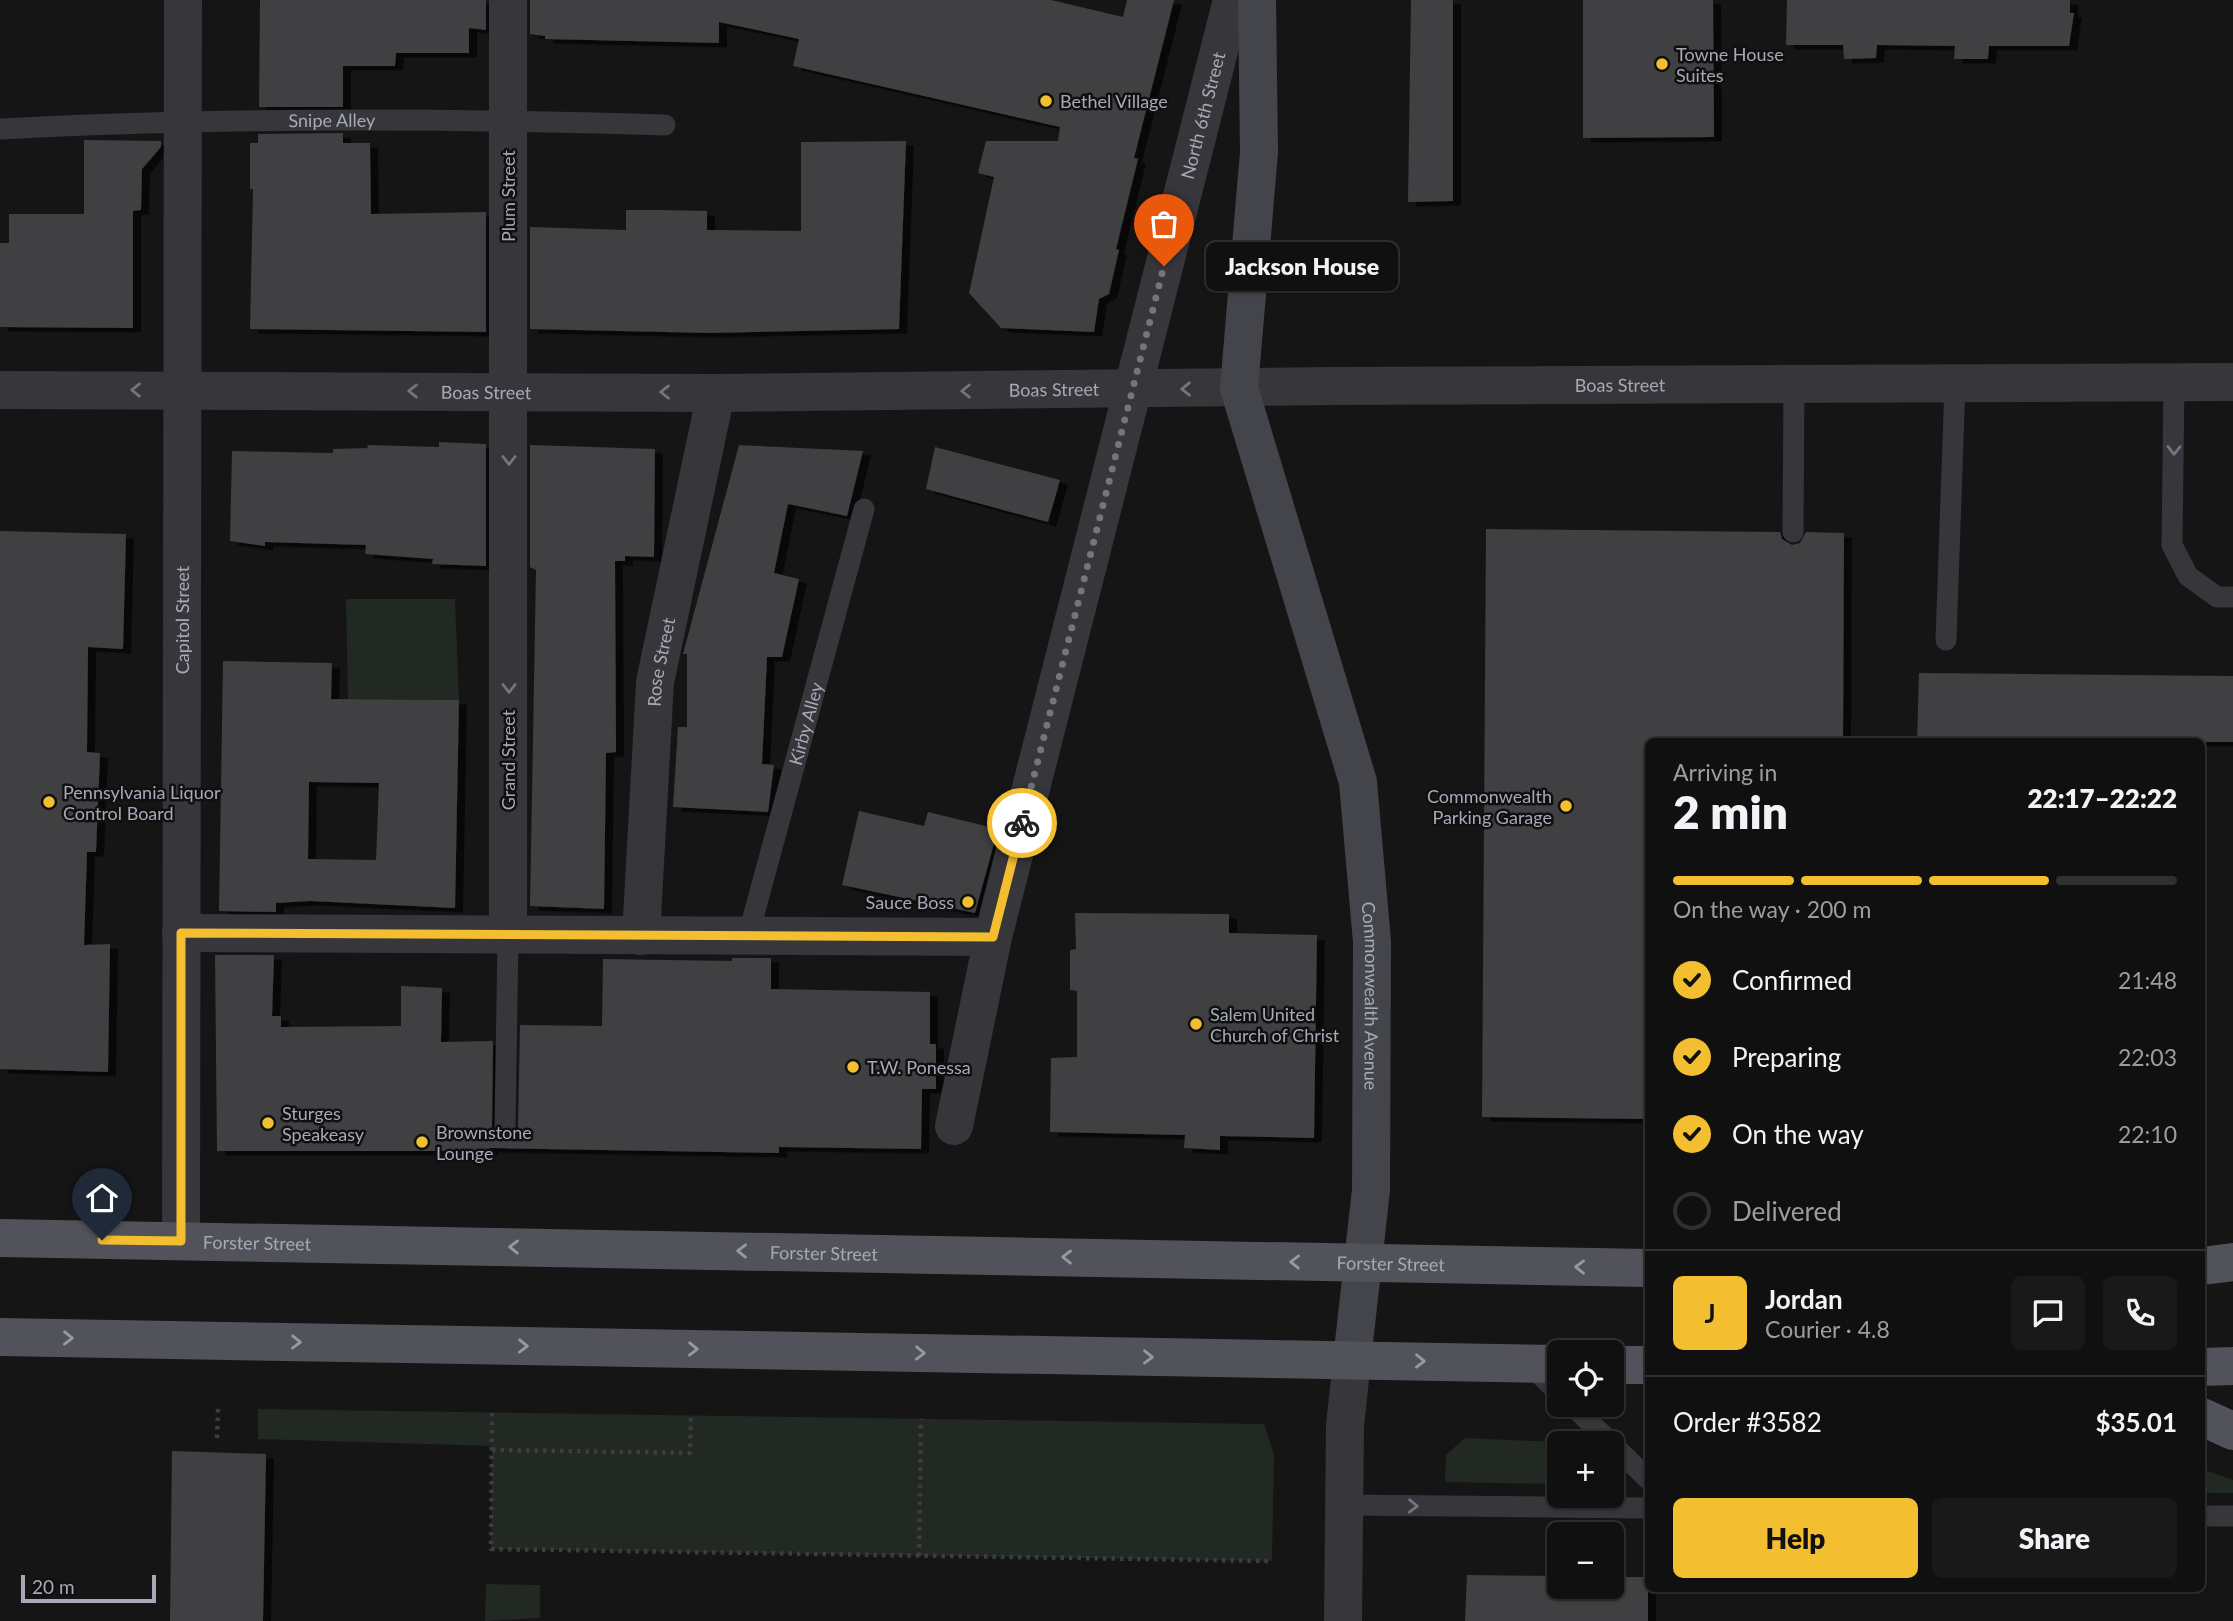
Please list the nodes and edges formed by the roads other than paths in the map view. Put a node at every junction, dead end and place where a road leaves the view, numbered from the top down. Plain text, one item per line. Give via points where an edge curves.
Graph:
1 (183, 0) edge
2 (508, 0) edge
3 (1232, 0) edge
4 (1258, 0) edge
5 (184, 120) junction
6 (508, 120) junction
7 (665, 125) dead end
8 (0, 129) edge
9 (2174, 382) junction
10 (2233, 382) edge
11 (1794, 384) junction
12 (1955, 384) junction
13 (1239, 388) junction
14 (1132, 389) junction
15 (0, 390) edge
16 (182, 390) junction
17 (509, 392) junction
18 (716, 393) junction
19 (864, 509) dead end
20 (1793, 532) dead end
21 (2233, 597) edge
22 (1946, 640) dead end
23 (181, 933) junction
24 (508, 936) junction
25 (641, 936) junction
26 (748, 936) junction
27 (993, 937) junction
28 (954, 1126) dead end
29 (505, 1128) dead end
30 (0, 1238) edge
31 (181, 1241) junction
32 (2233, 1262) edge
33 (1363, 1263) junction
34 (2205, 1266) edge
35 (1645, 1268) edge
36 (2205, 1282) edge
37 (2233, 1285) edge
38 (0, 1337) edge
39 (1352, 1360) junction
40 (1544, 1363) edge
41 (1624, 1364) edge
42 (1645, 1365) edge
43 (2233, 1366) edge
44 (2205, 1367) edge
45 (1584, 1417) edge
46 (2205, 1418) edge
47 (2233, 1431) edge
48 (1645, 1476) edge
49 (1344, 1505) junction
50 (1645, 1508) edge
51 (2205, 1516) edge
52 (2233, 1516) edge
53 (1343, 1621) edge

1 - 5 street, Capitol Street
2 - 6 street, Plum Street
3 - 14 street, North 6th Street
4 - 13 main road via 1259,152
5 - 6 lane, Snipe Alley
5 - 8 lane, Snipe Alley
5 - 16 street, Capitol Street
6 - 7 lane, Snipe Alley
6 - 17 street, Plum Street
9 - 10 street, Boas Street
9 - 12 street, Boas Street
9 -> 21 lane via 2172,545 2188,576 2217,597
11 - 12 street, Boas Street
11 - 13 street, Boas Street
11 - 20 lane
12 - 22 lane
13 -> 14 street, Boas Street
13 - 33 main road, Commonwealth Avenue via 1358,782 1372,942 1371,1190
14 -> 18 street, Boas Street
14 - 27 street, North 6th Street
16 -> 15 street, Boas Street
17 -> 16 street, Boas Street
16 - 23 street, Capitol Street
18 -> 17 street, Boas Street
17 -> 24 street, Grand Street
18 - 25 street, Rose Street via 655,682
19 - 26 lane, Kirby Alley
23 - 24 street
23 - 31 street, Capitol Street
24 - 25 street
24 - 29 lane, Grand Street
25 - 26 street
26 - 27 street
27 - 28 street, North 6th Street
30 - 31 main road, Forster Street
33 -> 31 main road, Forster Street
32 - 34 main road
35 -> 33 main road, Forster Street
33 - 39 main road, Commonwealth Avenue
36 - 37 main road
38 -> 39 main road
39 -> 40 main road
39 - 49 street, Commonwealth Avenue
41 - 42 main road
43 - 44 main road
45 - 48 lane
46 - 47 main road
49 -> 50 lane
49 - 53 street, Commonwealth Avenue
51 - 52 lane

